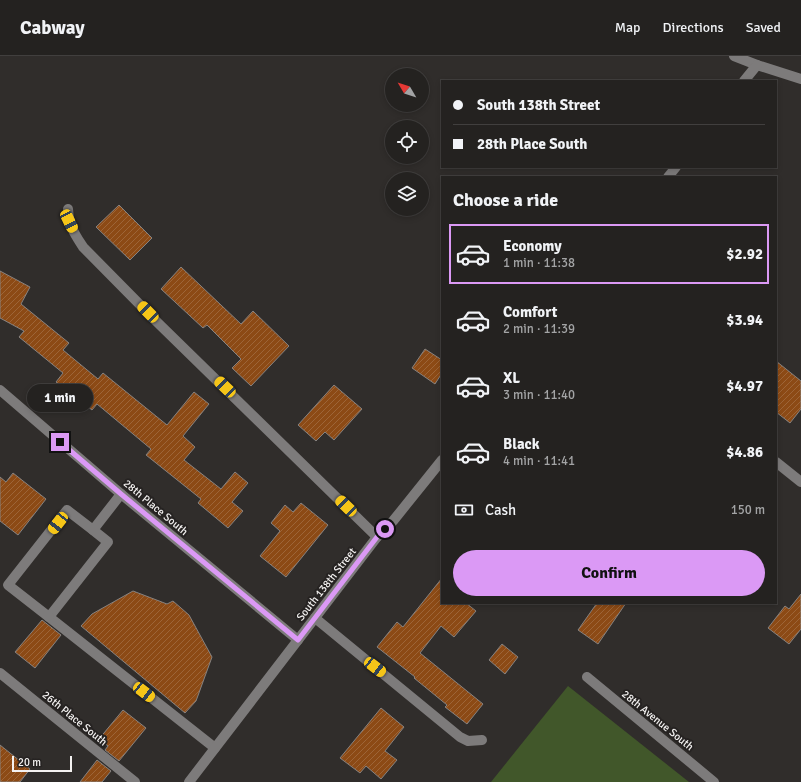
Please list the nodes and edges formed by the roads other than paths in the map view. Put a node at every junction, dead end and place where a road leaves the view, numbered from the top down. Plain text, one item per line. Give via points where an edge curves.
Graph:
1 (734, 56) edge
2 (757, 65) junction
3 (801, 79) edge
4 (745, 80) edge
5 (675, 168) edge
6 (669, 176) edge
7 (68, 209) dead end
8 (0, 390) edge
9 (441, 461) edge
10 (777, 463) edge
11 (801, 482) edge
12 (121, 494) junction
13 (92, 530) junction
14 (377, 537) junction
15 (49, 617) junction
16 (315, 618) junction
17 (298, 640) junction
18 (0, 672) edge
19 (588, 678) dead end
20 (482, 740) dead end
21 (215, 748) junction
22 (135, 782) edge
23 (189, 782) edge
24 (714, 782) edge

1 - 2 street
2 - 3 street
2 - 4 street
5 - 6 street
7 - 14 street via 69,221 83,247
8 - 12 street, 28th Place South
9 - 14 street, South 138th Street
10 - 11 street
12 - 13 street
12 - 17 street, 28th Place South
13 - 15 street via 108,542
13 - 15 street via 67,510 8,585
14 - 16 street, South 138th Street
15 - 21 street
16 - 17 street, South 138th Street
16 - 20 street via 460,737 468,741
17 - 21 street, South 138th Street
18 - 22 street, 26th Place South
19 - 24 street, 28th Avenue South
21 - 23 street, South 138th Street

